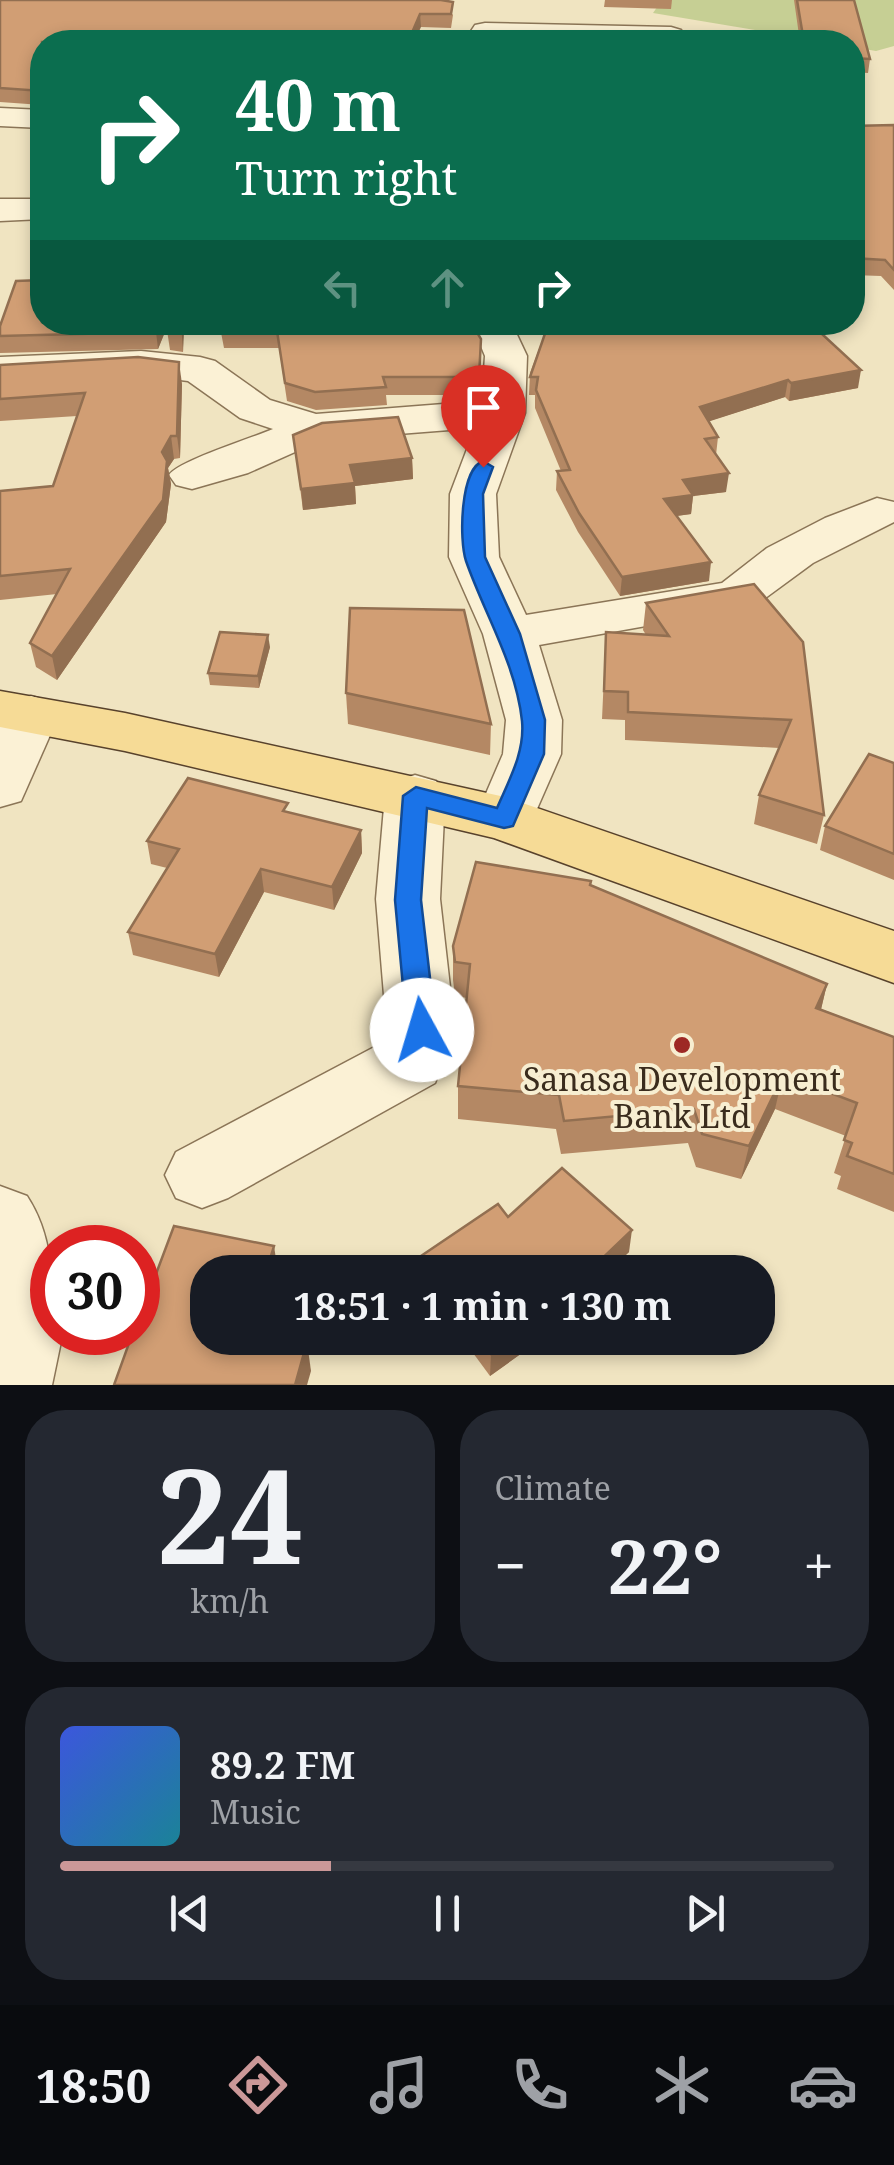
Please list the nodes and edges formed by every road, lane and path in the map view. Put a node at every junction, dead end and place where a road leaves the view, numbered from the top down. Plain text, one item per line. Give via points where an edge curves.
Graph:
1 (486, 26) edge
2 (560, 30) edge
3 (0, 118) edge
4 (30, 119) edge
5 (30, 209) edge
6 (0, 210) edge
7 (497, 335) edge
8 (0, 370) edge
9 (503, 413) junction
10 (314, 427) junction
11 (192, 474) dead end
12 (877, 512) dead end
13 (509, 634) junction
14 (16, 712) edge
15 (0, 786) edge
16 (416, 796) junction
17 (504, 819) junction
18 (894, 957) edge
19 (202, 1176) dead end
20 (0, 1221) edge
21 (10, 1385) edge

1 - 2 street
3 - 4 street
5 - 6 street
7 - 9 street via 506,356
8 - 10 street via 141,364 200,370 255,409
9 - 10 street
9 - 13 street via 473,494 474,557
10 - 11 street
12 - 13 street via 780,562 760,585 736,596
13 - 17 street via 534,720 532,754
14 - 15 street
14 - 16 main road
16 - 17 main road
16 - 19 street via 408,900 422,1030 410,1062
17 - 18 main road
20 - 21 street via 26,1318

